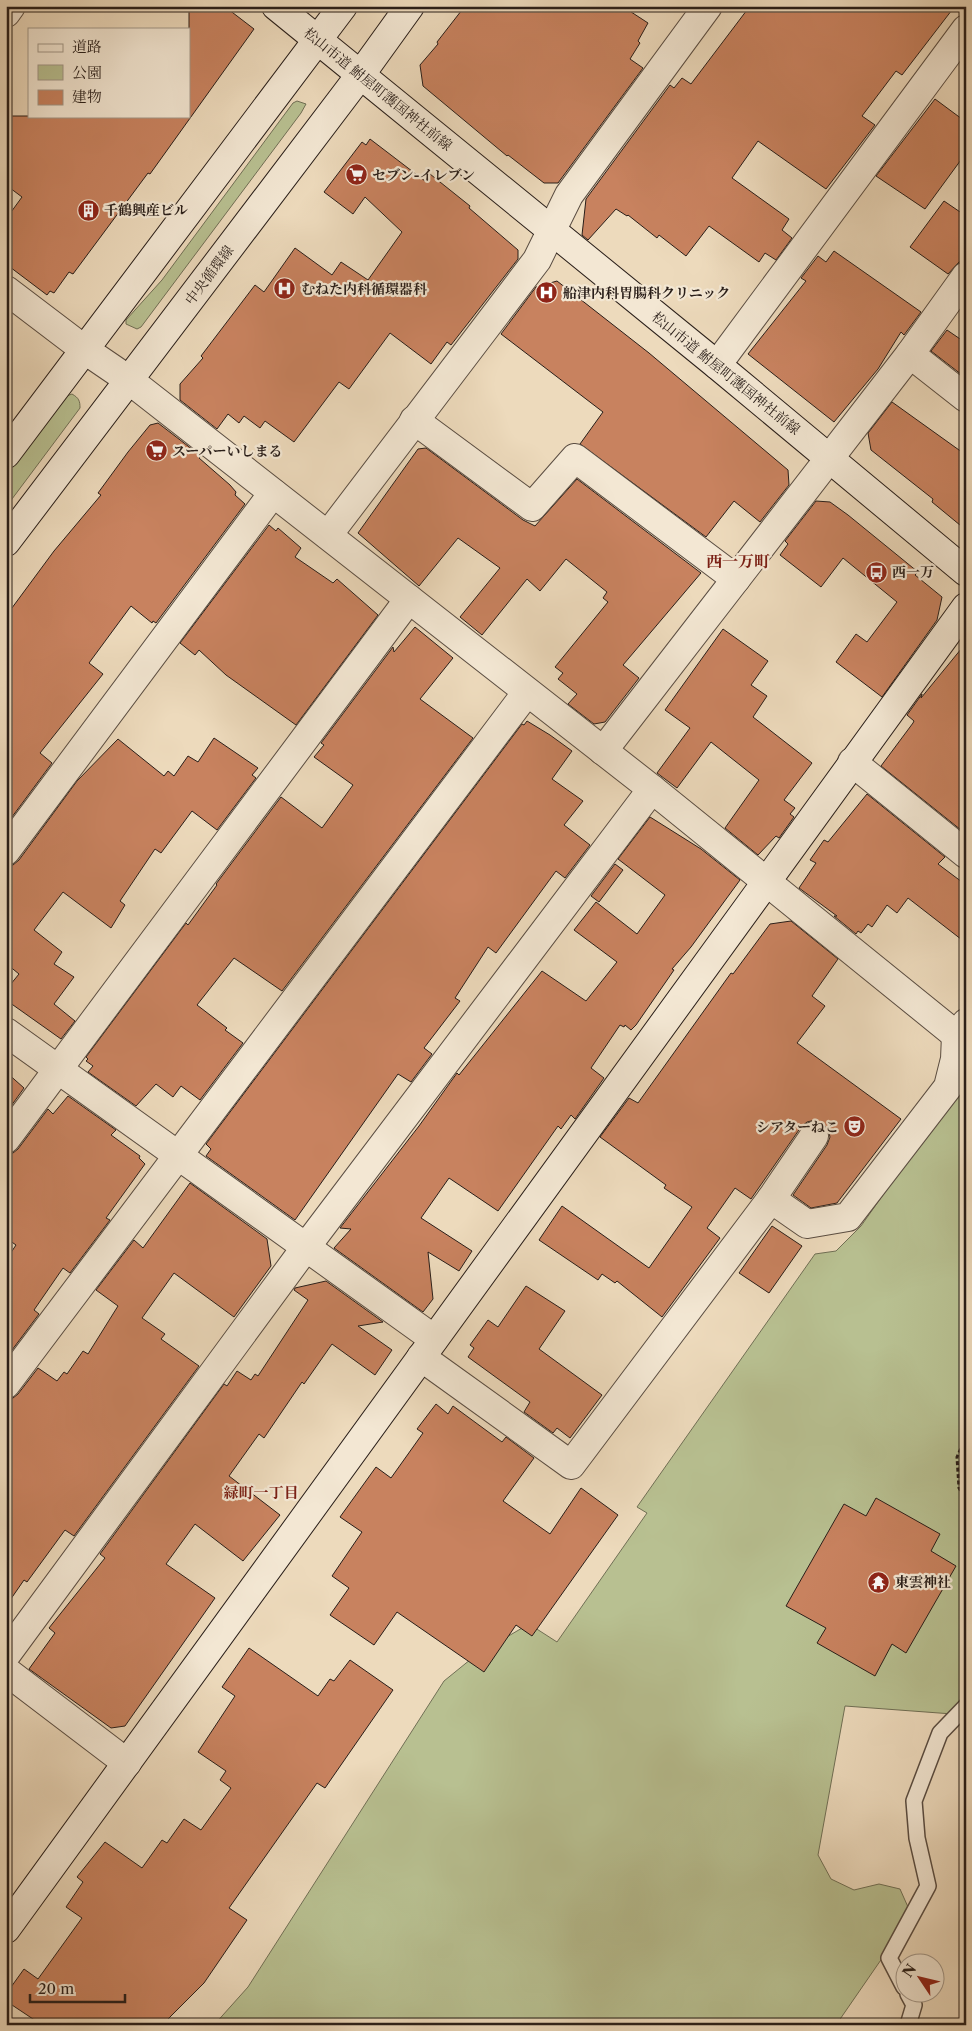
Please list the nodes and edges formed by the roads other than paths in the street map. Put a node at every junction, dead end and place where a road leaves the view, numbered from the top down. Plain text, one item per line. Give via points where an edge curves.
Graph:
1 (11, 6) edge
2 (276, 6) edge
3 (343, 6) edge
4 (410, 6) edge
5 (708, 6) edge
6 (6, 13) edge
7 (966, 29) edge
8 (318, 40) junction
9 (361, 74) junction
10 (552, 230) junction
11 (966, 276) edge
12 (6, 290) edge
13 (85, 350) junction
14 (910, 354) junction
15 (717, 365) junction
16 (129, 380) junction
17 (965, 397) edge
18 (414, 420) junction
19 (6, 454) edge
20 (829, 458) junction
21 (273, 493) junction
22 (328, 535) junction
23 (6, 542) edge
24 (966, 572) edge
25 (736, 579) junction
26 (409, 599) junction
27 (966, 607) edge
28 (528, 692) junction
29 (603, 751) junction
30 (852, 762) junction
31 (652, 789) junction
32 (6, 851) edge
33 (966, 854) edge
34 (766, 883) junction
35 (961, 1029) edge
36 (6, 1032) edge
37 (58, 1070) junction
38 (814, 1136) dead end
39 (6, 1139) edge
40 (177, 1155) junction
41 (771, 1199) junction
42 (306, 1248) junction
43 (428, 1348) junction
44 (6, 1384) edge
45 (6, 1655) edge
46 (6, 1671) edge
47 (966, 1706) edge
48 (127, 1763) junction
49 (6, 1929) edge
50 (894, 1968) edge
51 (914, 2004) edge
52 (908, 2025) edge

1 - 6 street
2 - 8 street, 松山市道 鮒屋町護国神社前線
3 - 8 street
4 - 9 street, 中央循環線
5 - 10 street via 569,195
7 - 15 street
8 - 9 street, 松山市道 鮒屋町護国神社前線
8 - 13 street
9 - 10 street, 松山市道 鮒屋町護国神社前線
9 - 16 street, 中央循環線
10 - 15 street, 松山市道 鮒屋町護国神社前線
10 - 18 street via 536,260
11 - 14 street
12 - 13 street
13 - 16 street
13 - 19 street
14 - 17 street
14 - 20 street
15 - 20 street, 松山市道 鮒屋町護国神社前線
16 - 21 street
16 - 23 street, 中央循環線
18 - 22 street
18 - 25 street via 532,508 575,458
20 - 24 street, 松山市道 鮒屋町護国神社前線
20 - 25 street
21 - 22 street
21 - 32 street
22 - 26 street
25 - 29 street
26 - 28 street
26 - 37 street
27 - 30 street
28 - 29 street
28 - 40 street
29 - 31 street
30 - 33 street
30 - 34 street
31 - 34 street
31 - 42 street
34 - 35 street
34 - 43 street
35 - 41 street via 948,1087 848,1217 808,1224
36 - 37 street
37 - 39 street
37 - 40 street
38 - 41 street
40 - 42 street
40 - 44 street
41 - 43 street via 571,1464
42 - 43 street
42 - 45 street
43 - 48 street
46 - 48 street
47 - 50 lane via 940,1733 914,1801 916,1838 928,1886 889,1958
48 - 49 street
51 - 52 lane

